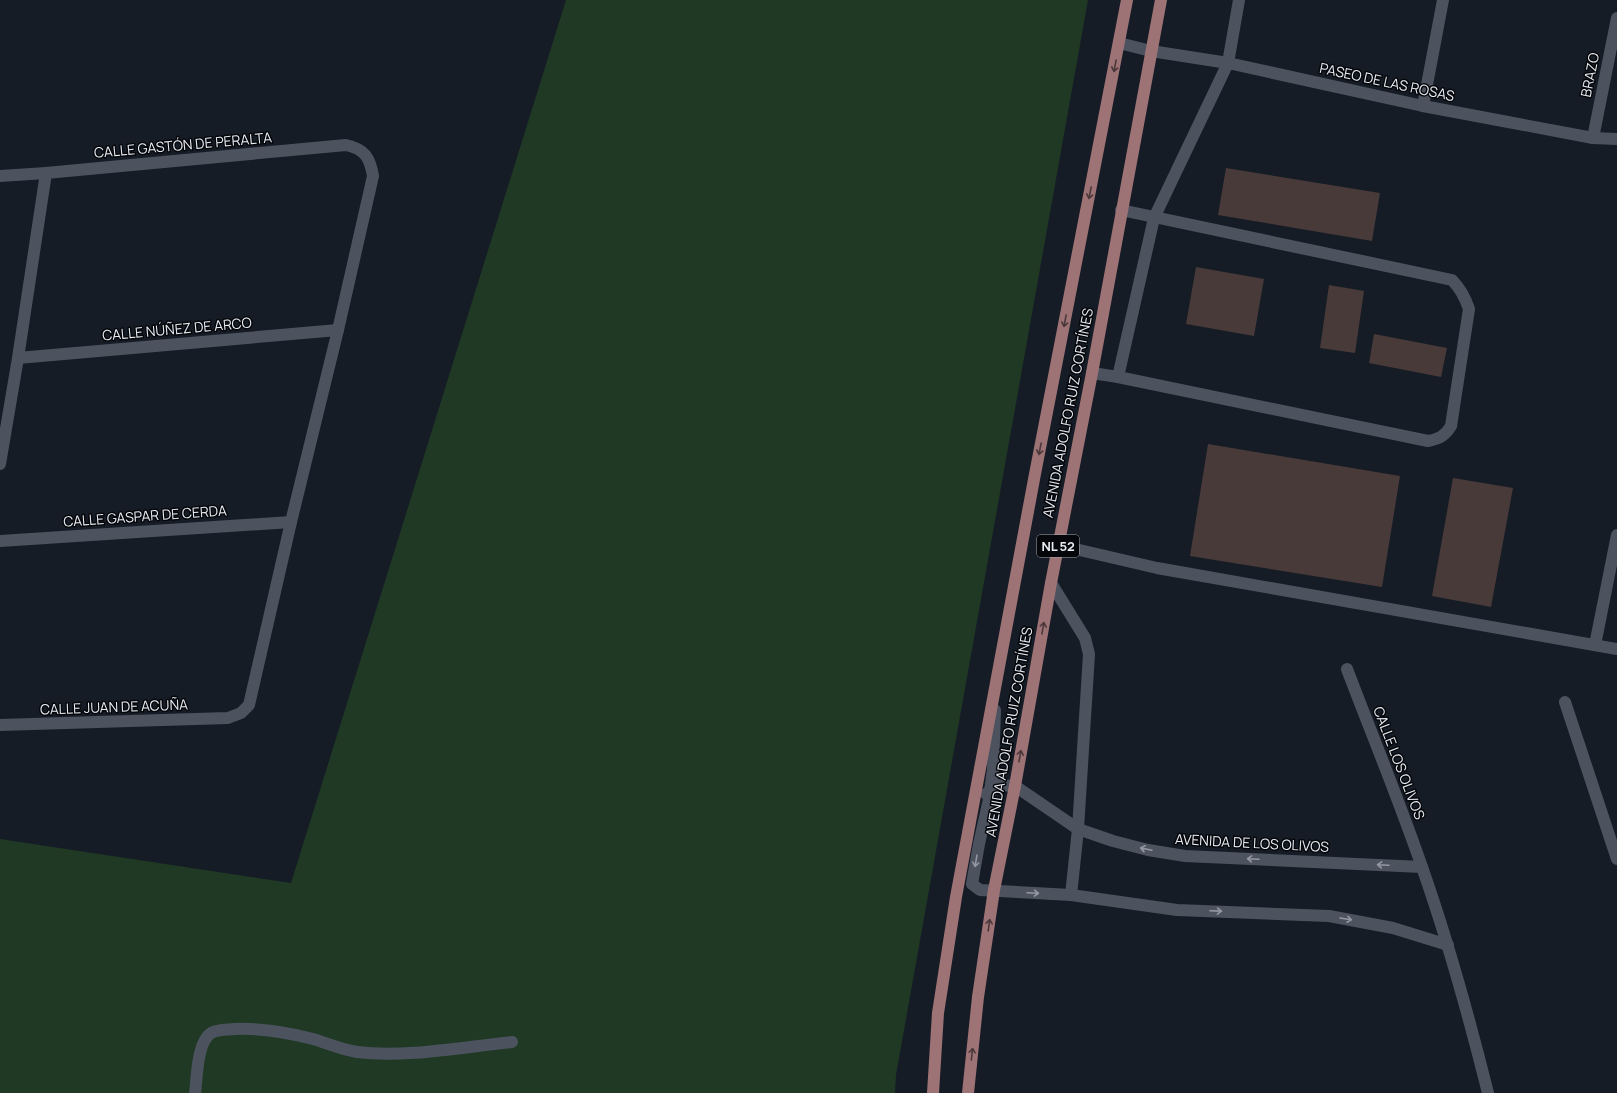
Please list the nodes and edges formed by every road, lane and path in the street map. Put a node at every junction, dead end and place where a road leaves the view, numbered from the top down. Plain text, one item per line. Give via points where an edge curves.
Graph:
1 (1128, 0) edge
2 (1161, 0) edge
3 (1240, 0) edge
4 (1443, 0) edge
5 (1617, 18) edge
6 (1119, 43) junction
7 (1151, 51) junction
8 (1228, 63) junction
9 (1423, 106) junction
10 (1593, 138) junction
11 (1617, 139) edge
12 (46, 173) junction
13 (0, 176) edge
14 (1121, 210) junction
15 (1154, 218) junction
16 (338, 330) junction
17 (18, 358) junction
18 (1092, 373) junction
19 (1118, 377) junction
20 (0, 464) edge
21 (291, 522) junction
22 (1617, 535) edge
23 (0, 541) edge
24 (1058, 545) junction
25 (1051, 583) junction
26 (1003, 643) junction
27 (1595, 646) junction
28 (1617, 649) edge
29 (1347, 669) dead end
30 (1565, 702) dead end
31 (0, 725) edge
32 (1015, 786) junction
33 (990, 790) junction
34 (971, 812) junction
35 (1078, 829) junction
36 (1617, 859) edge
37 (1422, 867) junction
38 (994, 890) junction
39 (1072, 895) junction
40 (1448, 945) junction
41 (512, 1042) dead end
42 (194, 1093) edge
43 (933, 1093) edge
44 (968, 1093) edge
45 (1488, 1093) edge

1 - 6 main road
2 - 7 main road, AVENIDA ADOLFO RUIZ CORTÍNES / NL 52
3 - 8 street
4 - 9 street
5 - 10 street, BRAZO
6 - 7 street, PASEO DE LAS ROSAS
6 -> 26 main road
7 - 8 street, PASEO DE LAS ROSAS
7 - 14 main road, AVENIDA ADOLFO RUIZ CORTÍNES / NL 52
8 - 9 street, PASEO DE LAS ROSAS
8 - 15 street
9 - 10 street, PASEO DE LAS ROSAS
10 - 11 street, PASEO DE LAS ROSAS
12 - 13 street, CALLE GASTÓN DE PERALTA
12 - 16 street, CALLE GASTÓN DE PERALTA via 346,145 358,147 371,164 373,176
12 - 17 street
14 - 15 street
14 - 18 main road, AVENIDA ADOLFO RUIZ CORTÍNES / NL 52
15 - 19 street
15 - 19 street via 1452,280 1460,288 1469,309 1450,426 1446,434 1428,441
16 - 17 street, CALLE NÚÑEZ DE ARCO
16 - 21 street
17 - 20 street
18 - 19 street
18 - 24 main road, AVENIDA ADOLFO RUIZ CORTÍNES / NL 52
21 - 23 street, CALLE GASPAR DE CERDA
21 - 31 street, CALLE JUAN DE ACUÑA via 252,695 249,705 241,713 228,718
22 - 27 street
24 - 25 main road, AVENIDA ADOLFO RUIZ CORTÍNES / NL 52
24 - 27 street via 1158,568
32 -> 25 main road, AVENIDA ADOLFO RUIZ CORTÍNES / NL 52
25 - 35 street via 1085,638 1089,654
26 - 33 street via 994,715
26 - 34 main road
27 - 28 street
29 - 37 street, CALLE LOS OLIVOS
30 - 36 street
32 - 33 street via 997,785
32 - 35 street, AVENIDA DE LOS OLIVOS
32 - 38 main road, AVENIDA ADOLFO RUIZ CORTÍNES / NL 52
33 - 34 street
33 -> 38 street via 972,884 980,890
34 - 43 main road via 938,1013
37 -> 35 street, AVENIDA DE LOS OLIVOS via 1184,856 1112,841
35 - 39 street
37 - 40 street
38 -> 39 street
44 -> 38 main road, AVENIDA ADOLFO RUIZ CORTÍNES / NL 52 via 978,997
39 -> 40 street via 1177,910 1329,916 1393,928
40 - 45 street
41 - 42 street via 385,1054 355,1052 273,1030 222,1030 205,1038 200,1050

